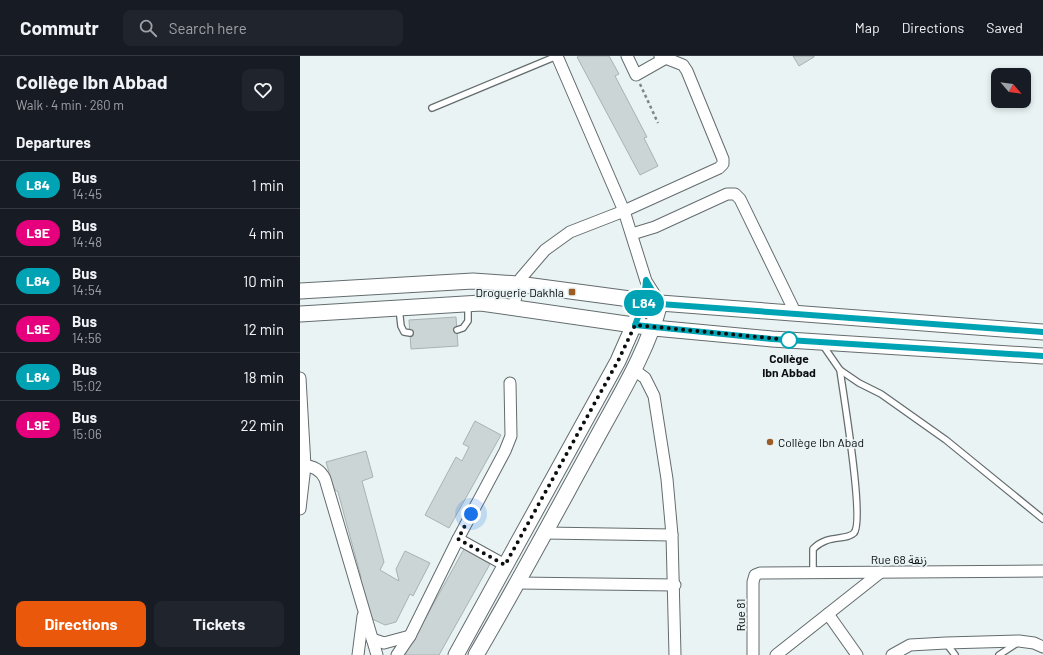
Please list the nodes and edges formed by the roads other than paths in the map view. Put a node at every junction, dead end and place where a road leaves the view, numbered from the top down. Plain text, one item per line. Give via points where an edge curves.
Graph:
1 (557, 56) edge
2 (627, 56) edge
3 (663, 57) edge
4 (432, 108) dead end
5 (624, 211) junction
6 (632, 234) junction
7 (646, 280) junction
8 (518, 284) junction
9 (300, 291) edge
10 (644, 302) junction
11 (468, 304) junction
12 (660, 304) junction
13 (514, 307) junction
14 (399, 308) junction
15 (300, 314) edge
16 (796, 314) junction
17 (635, 325) junction
18 (654, 328) junction
19 (457, 330) dead end
20 (1043, 332) edge
21 (410, 334) dead end
22 (820, 342) junction
23 (1043, 356) edge
24 (633, 370) junction
25 (840, 370) junction
26 (300, 378) edge
27 (510, 383) dead end
28 (302, 466) edge
29 (300, 509) edge
30 (1043, 519) edge
31 (545, 533) junction
32 (672, 534) junction
33 (458, 539) junction
34 (505, 565) junction
35 (1043, 571) edge
36 (881, 572) junction
37 (812, 573) junction
38 (755, 575) joint
39 (518, 583) junction
40 (675, 585) junction
41 (364, 613) junction
42 (828, 614) junction
43 (410, 636) junction
44 (372, 639) junction
45 (1019, 641) junction
46 (946, 643) junction
47 (1043, 647) edge
48 (358, 655) edge
49 (377, 655) edge
50 (397, 655) edge
51 (456, 655) edge
52 (476, 655) edge
53 (675, 655) edge
54 (753, 655) edge
55 (776, 655) edge
56 (857, 655) edge
57 (892, 655) edge
58 (955, 655) edge
59 (999, 655) edge

1 - 4 lane
1 - 5 street
2 - 3 street via 636,75
3 - 5 street via 683,65 687,71 723,164
5 - 6 street
5 - 8 street via 570,232 544,250
6 - 7 street
6 - 16 street via 655,227 727,194 735,194 740,199
7 - 10 street
7 - 12 street
8 - 9 main road via 473,281
8 - 10 main road
8 - 13 street
10 - 12 main road
10 - 17 main road
11 - 13 main road
11 - 14 main road
11 - 19 lane via 468,321 463,328
12 - 16 main road
12 - 18 main road
13 - 17 main road
14 - 15 main road
14 - 21 lane via 402,329
16 - 20 main road
17 - 18 main road
17 - 34 main road via 618,361
18 - 22 main road
18 - 24 main road
22 - 23 main road
22 - 25 lane
24 - 31 main road
24 - 32 street via 645,378 654,396 667,478
25 - 30 lane via 881,394 939,436
25 - 37 lane via 857,496 857,528 849,536 818,543 813,549
26 - 28 street
27 - 33 street via 511,436
28 - 29 street
28 - 41 street via 316,468 322,472 325,479
31 - 32 street
31 - 39 main road
32 - 40 street
33 - 34 street
33 - 43 street
34 - 51 main road
35 - 36 street, Rue 68 زنقة
36 - 37 street, Rue 68 زنقة
36 - 42 street
37 - 38 street, Rue 68 زنقة
38 - 54 street, Rue 81
39 - 40 street
39 - 52 main road
40 - 53 street
41 - 44 street
41 - 48 street
42 - 55 street
42 - 56 street
43 - 44 street via 384,643
43 - 50 street
44 - 49 street
45 - 46 street
45 - 47 street
45 - 59 lane
46 - 57 street via 910,645
46 - 58 lane

